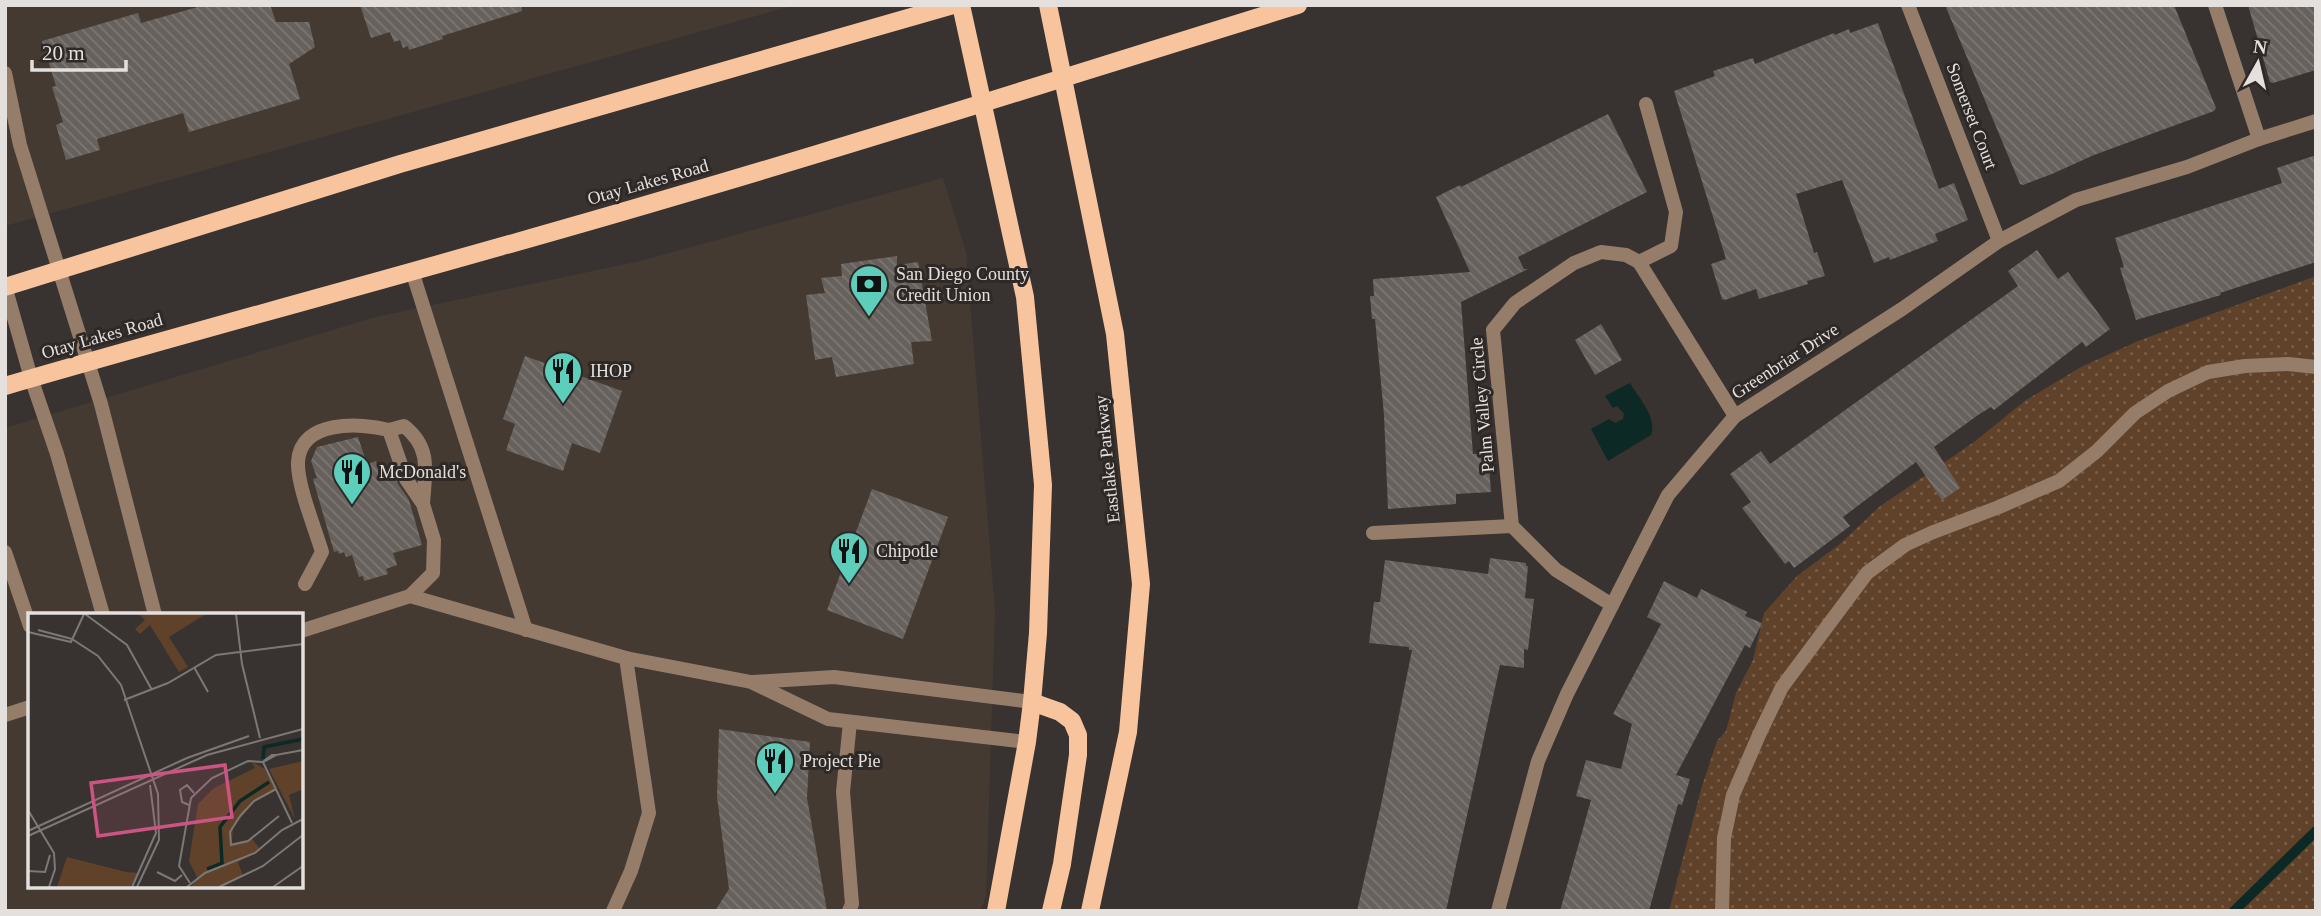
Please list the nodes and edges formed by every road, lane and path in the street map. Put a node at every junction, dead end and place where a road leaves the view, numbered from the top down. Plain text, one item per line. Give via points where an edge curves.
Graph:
1 (953, 5) edge
2 (961, 5) edge
3 (1048, 5) edge
4 (1298, 5) edge
5 (1908, 5) edge
6 (2215, 5) edge
7 (5, 73) edge
8 (1064, 76) junction
9 (984, 104) junction
10 (1646, 104) dead end
11 (2316, 121) edge
12 (2259, 139) junction
13 (1999, 241) junction
14 (1639, 262) junction
15 (61, 269) junction
16 (412, 271) junction
17 (5, 287) edge
18 (89, 361) junction
19 (2316, 367) edge
20 (31, 378) junction
21 (5, 386) edge
22 (1735, 416) junction
23 (389, 430) junction
24 (423, 504) junction
25 (1512, 526) junction
26 (1373, 533) dead end
27 (5, 552) edge
28 (305, 584) dead end
29 (410, 596) junction
30 (1612, 605) junction
31 (102, 613) edge
32 (154, 613) edge
33 (28, 620) edge
34 (303, 630) edge
35 (526, 630) junction
36 (626, 658) junction
37 (751, 682) junction
38 (1032, 702) junction
39 (28, 709) edge
40 (5, 715) edge
41 (850, 722) junction
42 (1027, 742) junction
43 (613, 911) edge
44 (849, 911) edge
45 (996, 911) edge
46 (1051, 911) edge
47 (1090, 911) edge
48 (1498, 911) edge
49 (1722, 911) edge

1 - 15 main road via 400,163
2 - 9 main road
3 - 8 main road, Eastlake Parkway
4 - 8 main road, Otay Lakes Road
5 - 13 street, Somerset Court
6 - 12 street
7 - 15 street via 20,145
8 - 9 main road, Otay Lakes Road
8 - 47 main road, Eastlake Parkway via 1115,334 1141,584 1128,732
9 - 16 main road, Otay Lakes Road
9 - 38 main road via 1025,297 1042,485
10 - 14 street via 1676,212 1671,246
11 - 12 street, Greenbriar Drive
12 - 13 street, Greenbriar Drive via 2187,167 2076,200
13 - 22 street, Greenbriar Drive
14 - 22 street
14 - 25 street, Palm Valley Circle via 1601,252 1574,263 1516,303 1493,330
15 - 17 main road
15 - 18 street
16 - 18 main road, Otay Lakes Road
16 - 35 street
17 - 20 street
18 - 20 main road, Otay Lakes Road
18 - 32 street
19 - 49 street via 2288,364 2208,372 2135,413 2059,481 1905,545 1867,573 1782,687 1733,795 1724,838
20 - 21 main road, Otay Lakes Road
20 - 31 street
22 - 30 street, Greenbriar Drive via 1668,495
23 - 24 street via 406,479
23 - 24 street via 404,426 424,452
23 - 28 street via 343,426 321,430 307,440 298,459 299,475 322,552
24 - 29 street via 434,540 433,573
25 - 26 street
25 - 30 street via 1556,569
27 - 33 street
29 - 34 street
29 - 35 street
30 - 48 street, Greenbriar Drive via 1538,761
35 - 36 street
36 - 37 street
36 - 43 street via 649,813
37 - 38 street via 834,677
37 - 41 street via 828,719
38 - 42 main road
38 - 46 main road via 1060,712 1072,721 1078,735 1062,864
39 - 40 street
41 - 42 street
41 - 44 street via 843,792
42 - 45 main road

